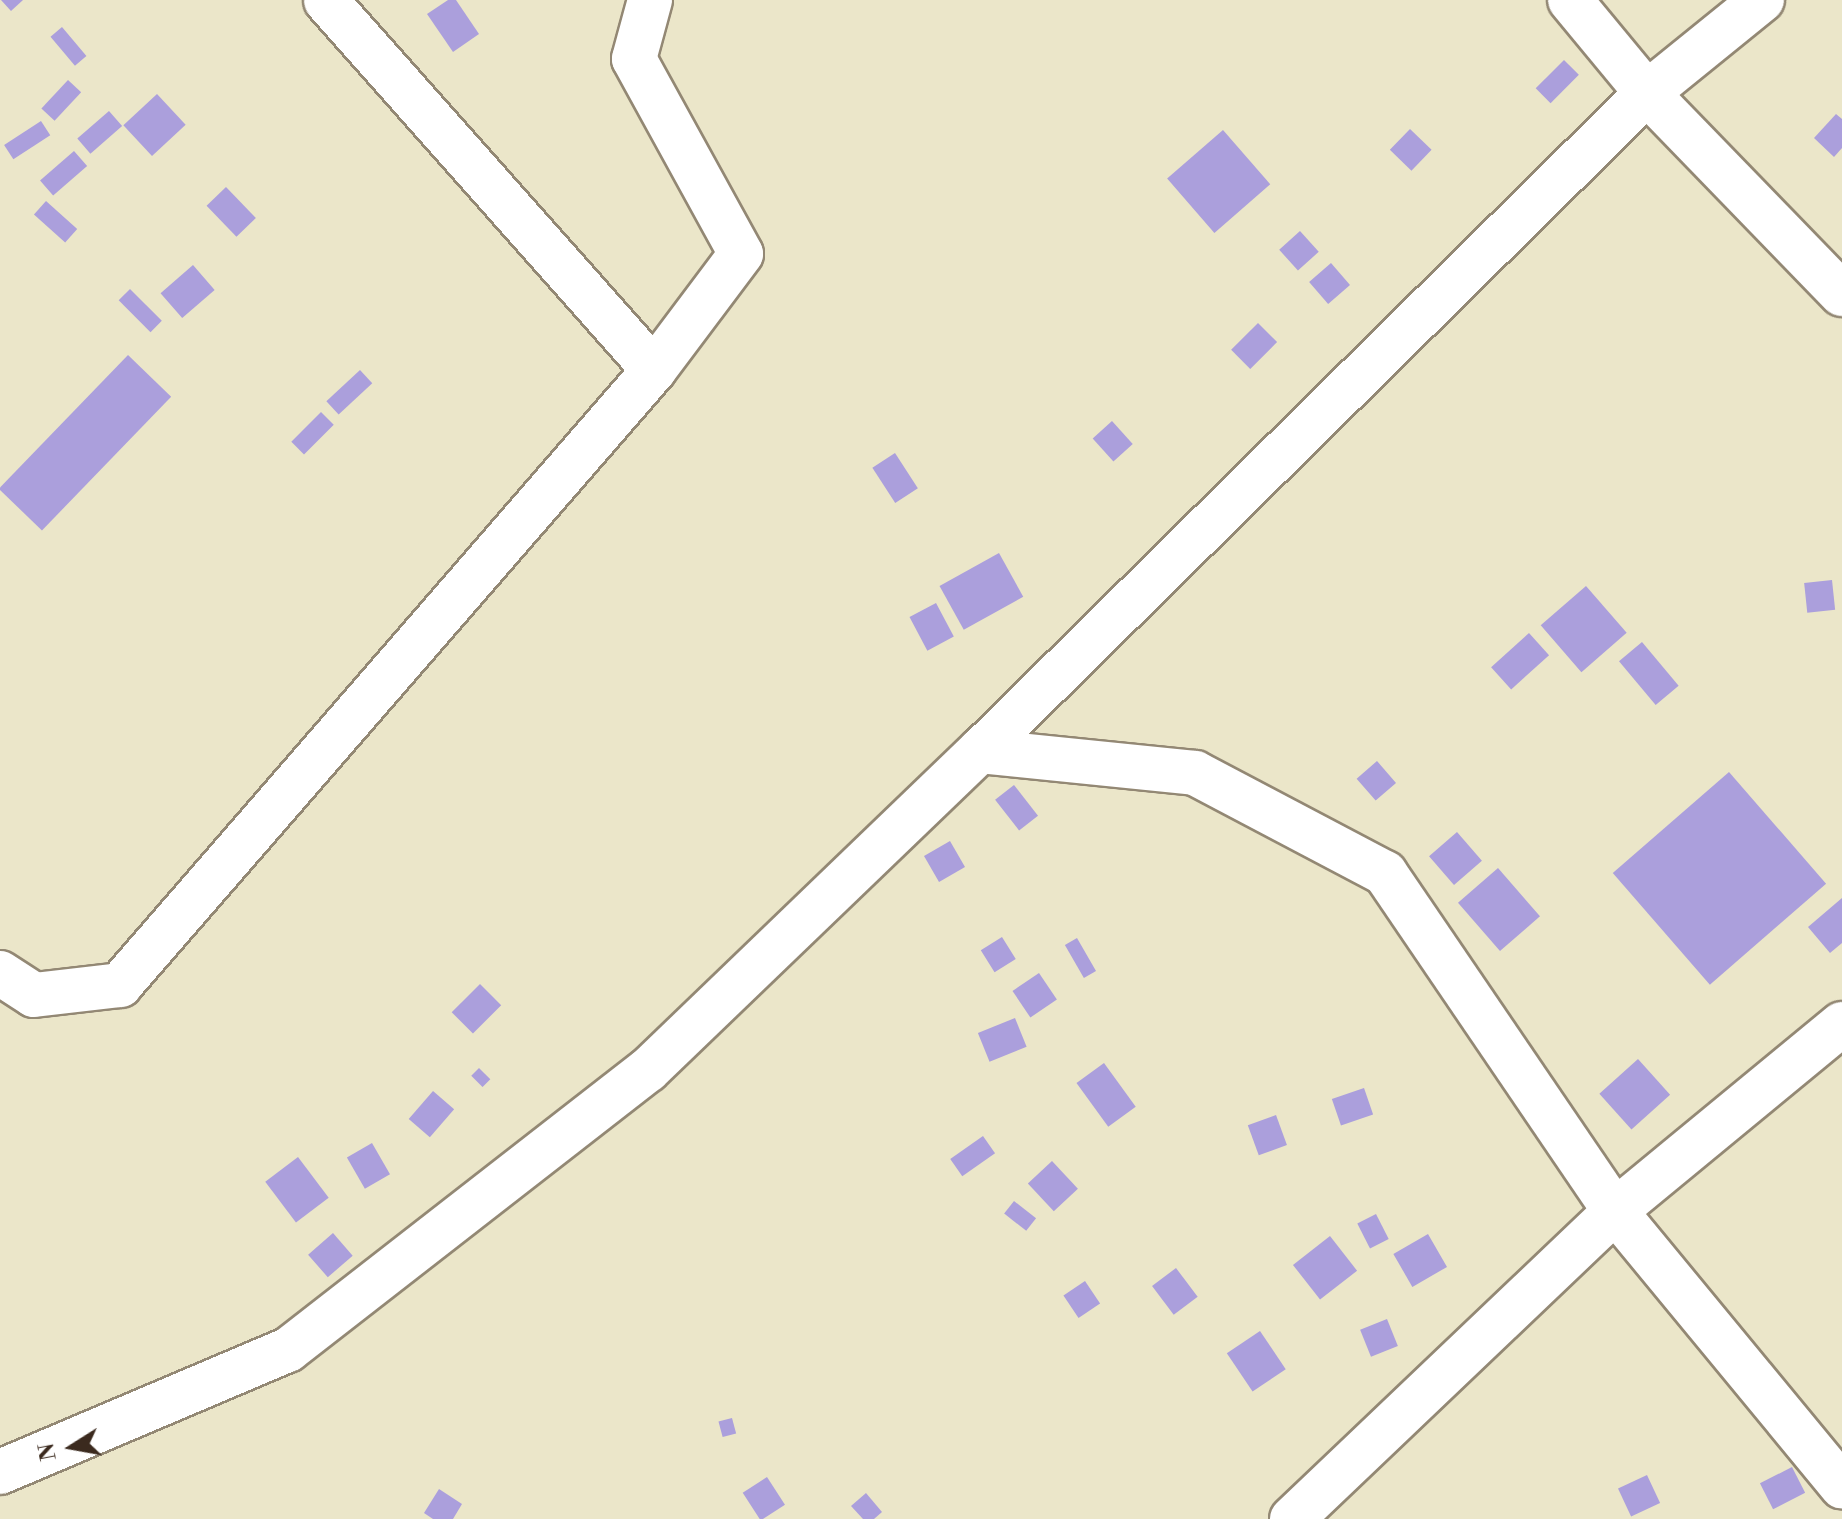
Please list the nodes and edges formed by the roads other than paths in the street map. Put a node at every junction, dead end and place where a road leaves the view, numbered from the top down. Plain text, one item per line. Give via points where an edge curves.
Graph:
1 (326, 0) edge
2 (650, 0) edge
3 (1570, 0) edge
4 (1762, 0) edge
5 (1647, 93) junction
6 (1842, 294) edge
7 (654, 370) junction
8 (980, 751) junction
9 (0, 973) edge
10 (1842, 1024) edge
11 (1615, 1211) junction
12 (0, 1472) edge
13 (1842, 1486) edge
14 (1292, 1519) edge

1 - 7 street
2 - 7 street via 634,59 741,254
3 - 5 street
4 - 5 street
5 - 6 street
5 - 8 street
7 - 9 street via 120,985 34,995
8 - 11 street via 1195,773 1385,873
8 - 12 street via 648,1070 288,1350
10 - 11 street
11 - 13 street
11 - 14 street

